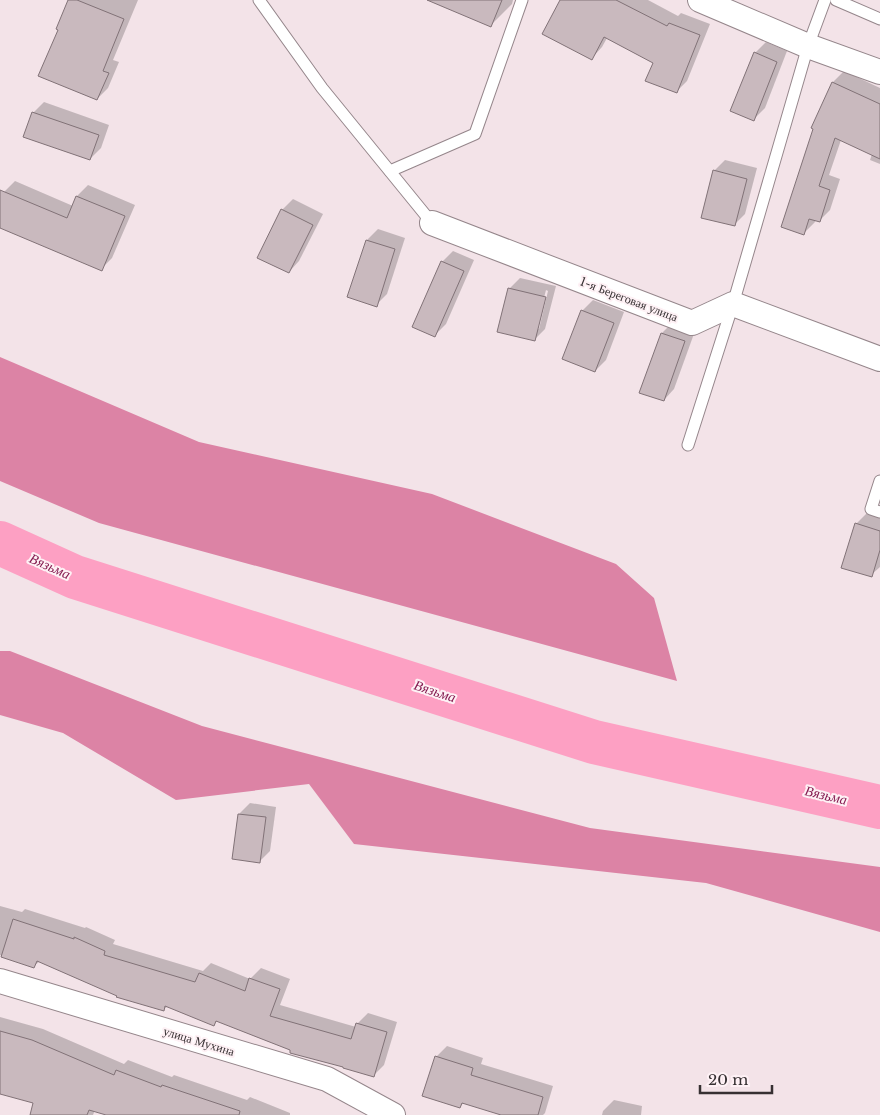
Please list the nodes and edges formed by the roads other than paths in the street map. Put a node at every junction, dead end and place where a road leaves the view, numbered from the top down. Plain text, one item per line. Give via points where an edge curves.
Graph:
1 (259, 0) edge
2 (522, 0) edge
3 (700, 0) edge
4 (826, 0) edge
5 (836, 0) edge
6 (880, 19) edge
7 (808, 46) junction
8 (880, 72) edge
9 (390, 172) junction
10 (432, 223) joint
11 (733, 304) junction
12 (880, 359) edge
13 (688, 445) dead end
14 (880, 481) edge
15 (880, 512) edge
16 (0, 981) edge
17 (393, 1115) edge

1 - 9 lane via 322,88
2 - 9 lane via 475,134
3 - 7 street
4 - 7 lane
5 - 6 lane
7 - 8 street
7 - 11 lane
9 - 10 lane
10 - 11 street, 1-я Береговая улица via 692,323
11 - 12 street
11 - 13 lane
14 - 15 lane via 872,509
16 - 17 street, улица Мухина via 327,1079

